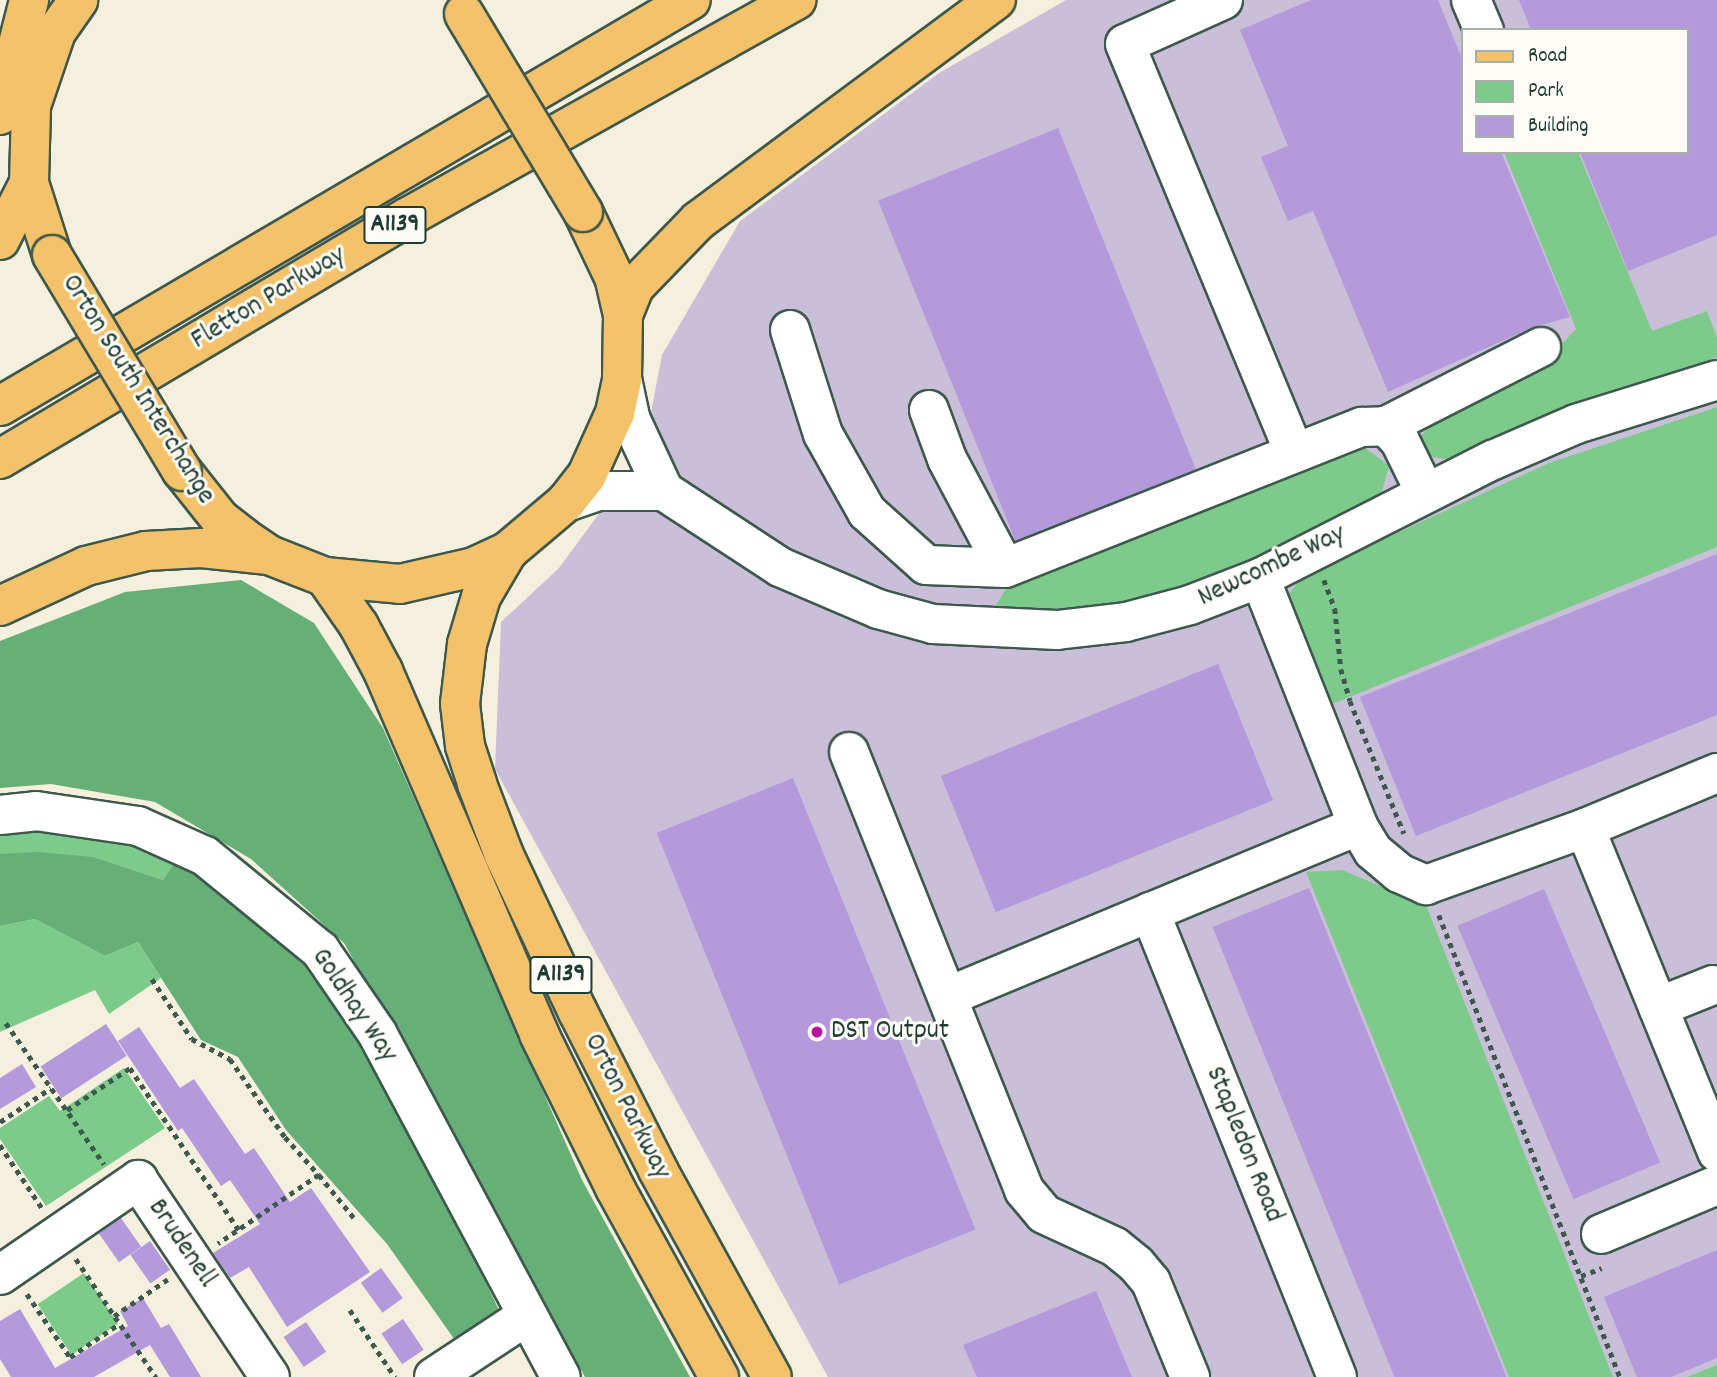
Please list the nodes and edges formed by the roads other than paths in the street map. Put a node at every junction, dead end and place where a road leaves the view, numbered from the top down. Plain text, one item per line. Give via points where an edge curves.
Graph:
1 (29, 0) edge
2 (78, 0) edge
3 (691, 0) edge
4 (796, 0) edge
5 (996, 0) edge
6 (1223, 0) edge
7 (1471, 0) edge
8 (459, 7) edge
9 (61, 16) edge
10 (1483, 28) edge
11 (0, 114) edge
12 (29, 183) junction
13 (0, 240) edge
14 (623, 315) junction
15 (790, 330) dead end
16 (1542, 347) dead end
17 (622, 379) junction
18 (1717, 380) edge
19 (0, 406) edge
20 (929, 411) dead end
21 (1387, 426) junction
22 (1294, 453) junction
23 (0, 458) edge
24 (664, 491) junction
25 (1425, 492) junction
26 (566, 502) junction
27 (508, 551) junction
28 (269, 555) junction
29 (1005, 568) junction
30 (325, 577) junction
31 (1260, 578) junction
32 (0, 606) edge
33 (849, 752) dead end
34 (1717, 773) edge
35 (0, 815) edge
36 (1358, 826) junction
37 (1585, 828) junction
38 (1150, 912) junction
39 (1713, 985) dead end
40 (949, 996) junction
41 (1658, 1007) junction
42 (1717, 1152) edge
43 (1717, 1185) edge
44 (1601, 1234) dead end
45 (5, 1271) edge
46 (525, 1317) junction
47 (270, 1377) edge
48 (434, 1377) edge
49 (561, 1377) edge
50 (719, 1377) edge
51 (772, 1377) edge
52 (1190, 1377) edge
53 (1337, 1377) edge

1 - 11 main road
2 - 9 main road, Orton South Interchange
3 - 19 main road, Fletton Parkway / A1139
4 - 23 main road, Fletton Parkway / A1139 via 408,217
5 - 14 main road via 698,221 635,286
6 - 22 street via 1125,44
7 - 10 street
8 - 14 main road, Orton South Interchange, bridge via 583,212 611,267
9 - 12 main road, Orton South Interchange via 31,106
12 - 13 main road
12 - 28 main road, Orton South Interchange, bridge via 52,255 182,471 220,519
14 - 17 main road, Orton South Interchange
15 - 29 street via 823,434 867,512 926,565
16 - 21 street
17 - 24 street, Newcombe Way via 645,456
17 - 26 main road, Orton South Interchange via 603,445
18 - 25 street, Newcombe Way via 1576,424
20 - 29 street via 947,459
21 - 22 street via 1362,427
21 - 25 street via 1400,441
22 - 29 street
24 - 26 street via 609,490
24 - 31 street, Newcombe Way via 822,589 933,624 1058,630 1126,622 1190,605
25 - 31 street, Newcombe Way
26 - 27 main road, Orton South Interchange
27 - 30 main road, Orton South Interchange via 474,568 413,583 362,584
27 - 51 main road, Orton Parkway / A1139 via 481,597 467,644 460,704 465,746 477,784 578,1012 658,1170
28 - 30 main road, Orton South Interchange
28 - 32 main road via 201,548 146,551 86,566
30 - 50 main road, Orton Parkway / A1139 via 383,671 545,1046 615,1188
31 - 36 street
33 - 40 street
34 - 37 street
35 - 46 street, Goldhay Way via 36,811 138,825 205,856 320,950 377,1033
36 - 37 street via 1399,873 1426,885
36 - 38 street
37 - 41 street
38 - 40 street
38 - 53 street, Stapledon Road
39 - 41 street
40 - 52 street via 1024,1190 1044,1214 1115,1247 1136,1264 1151,1282
41 - 42 street
43 - 44 street
45 - 47 street, Brudenell via 138,1180
46 - 48 street
46 - 49 street, Goldhay Way

